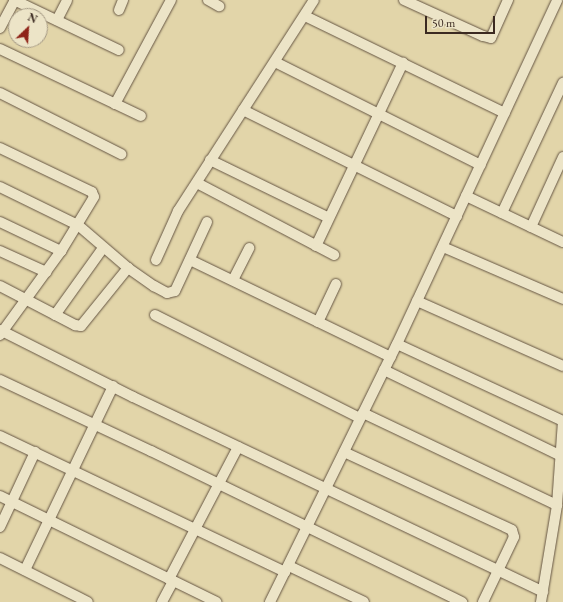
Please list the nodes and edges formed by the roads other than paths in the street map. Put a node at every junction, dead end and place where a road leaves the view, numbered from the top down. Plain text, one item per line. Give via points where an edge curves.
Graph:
1 (15, 0) edge
2 (66, 0) edge
3 (123, 0) edge
4 (171, 0) edge
5 (208, 0) edge
6 (314, 0) edge
7 (404, 0) edge
8 (508, 0) edge
9 (557, 0) edge
10 (219, 6) dead end
11 (119, 10) dead end
12 (305, 16) junction
13 (57, 20) junction
14 (0, 28) edge
15 (0, 49) edge
16 (119, 50) dead end
17 (275, 62) junction
18 (403, 63) junction
19 (563, 83) edge
20 (0, 93) edge
21 (115, 104) junction
22 (243, 110) junction
23 (505, 113) junction
24 (378, 114) junction
25 (141, 116) dead end
26 (0, 148) edge
27 (121, 154) dead end
28 (563, 157) edge
29 (210, 160) junction
30 (354, 165) junction
31 (481, 165) junction
32 (197, 183) junction
33 (0, 187) edge
34 (466, 196) junction
35 (502, 213) junction
36 (457, 216) junction
37 (329, 218) junction
38 (0, 222) edge
39 (208, 222) dead end
40 (78, 225) junction
41 (531, 227) junction
42 (563, 242) edge
43 (316, 246) junction
44 (443, 247) junction
45 (103, 248) junction
46 (249, 248) dead end
47 (0, 251) edge
48 (61, 252) junction
49 (334, 254) dead end
50 (156, 260) dead end
51 (190, 260) junction
52 (128, 268) junction
53 (46, 272) junction
54 (232, 280) junction
55 (336, 284) dead end
56 (0, 286) edge
57 (27, 299) junction
58 (563, 299) edge
59 (417, 301) junction
60 (55, 315) junction
61 (155, 315) dead end
62 (318, 322) junction
63 (1, 332) edge
64 (397, 344) junction
65 (391, 357) junction
66 (563, 366) edge
67 (384, 370) junction
68 (0, 380) edge
69 (113, 386) junction
70 (362, 415) junction
71 (563, 421) edge
72 (94, 424) junction
73 (0, 436) edge
74 (238, 447) junction
75 (35, 452) junction
76 (344, 452) junction
77 (561, 456) junction
78 (74, 470) junction
79 (219, 485) junction
80 (326, 489) junction
81 (0, 496) edge
82 (12, 502) junction
83 (557, 505) junction
84 (50, 521) junction
85 (0, 527) edge
86 (307, 527) junction
87 (196, 529) junction
88 (0, 558) edge
89 (287, 569) junction
90 (25, 570) junction
91 (498, 571) junction
92 (171, 580) junction
93 (542, 597) edge
94 (88, 602) edge
95 (162, 602) edge
96 (216, 602) edge
97 (271, 602) edge
98 (364, 602) edge
99 (462, 602) edge
100 (483, 602) edge

1 - 13 street
1 - 14 street
2 - 13 street
3 - 11 street
4 - 21 street
5 - 10 street
6 - 12 street
7 - 8 street via 491,38
9 - 23 street
12 - 17 street
12 - 18 street
13 - 16 street
15 - 21 street
17 - 22 street
17 - 24 street
18 - 23 street
18 - 24 street
19 - 35 street
20 - 27 street
21 - 25 street
22 - 29 street
22 - 30 street
23 - 31 street
24 - 30 street
24 - 31 street
26 - 40 street via 92,192 94,197
28 - 41 street
29 - 32 street
29 - 37 street
30 - 36 street
30 - 37 street
31 - 34 street
32 - 43 street
32 - 50 street via 178,211
33 - 40 street
34 - 35 street
34 - 36 street
35 - 41 street
36 - 44 street
37 - 43 street
38 - 48 street
39 - 51 street
40 - 45 street
40 - 48 street
41 - 42 street
43 - 49 street
44 - 58 street
44 - 59 street
45 - 52 street
45 - 60 street
46 - 54 street
47 - 53 street
48 - 53 street
51 - 52 street via 172,293 154,286
51 - 54 street
52 - 60 street via 81,326
53 - 57 street
54 - 62 street
55 - 62 street
56 - 57 street
57 - 60 street
57 - 63 street
59 - 64 street
59 - 66 street
61 - 70 street
62 - 65 street
63 - 69 street
64 - 65 street
64 - 71 street
65 - 67 street
67 - 70 street
67 - 77 street
68 - 72 street
69 - 72 street
69 - 74 street
70 - 76 street
70 - 83 street
71 - 77 street
72 - 78 street
72 - 79 street
73 - 75 street
74 - 79 street
74 - 80 street
75 - 78 street
75 - 82 street
76 - 80 street
76 - 91 street via 512,530 514,537
77 - 83 street
78 - 84 street
78 - 87 street
79 - 86 street
79 - 87 street
80 - 86 street
80 - 91 street
81 - 82 street
82 - 84 street
82 - 85 street
83 - 93 street
84 - 90 street
84 - 92 street
86 - 89 street
86 - 99 street
87 - 89 street
87 - 92 street
88 - 90 street
89 - 97 street
89 - 98 street
90 - 94 street
91 - 93 street
91 - 100 street
92 - 95 street
92 - 96 street

